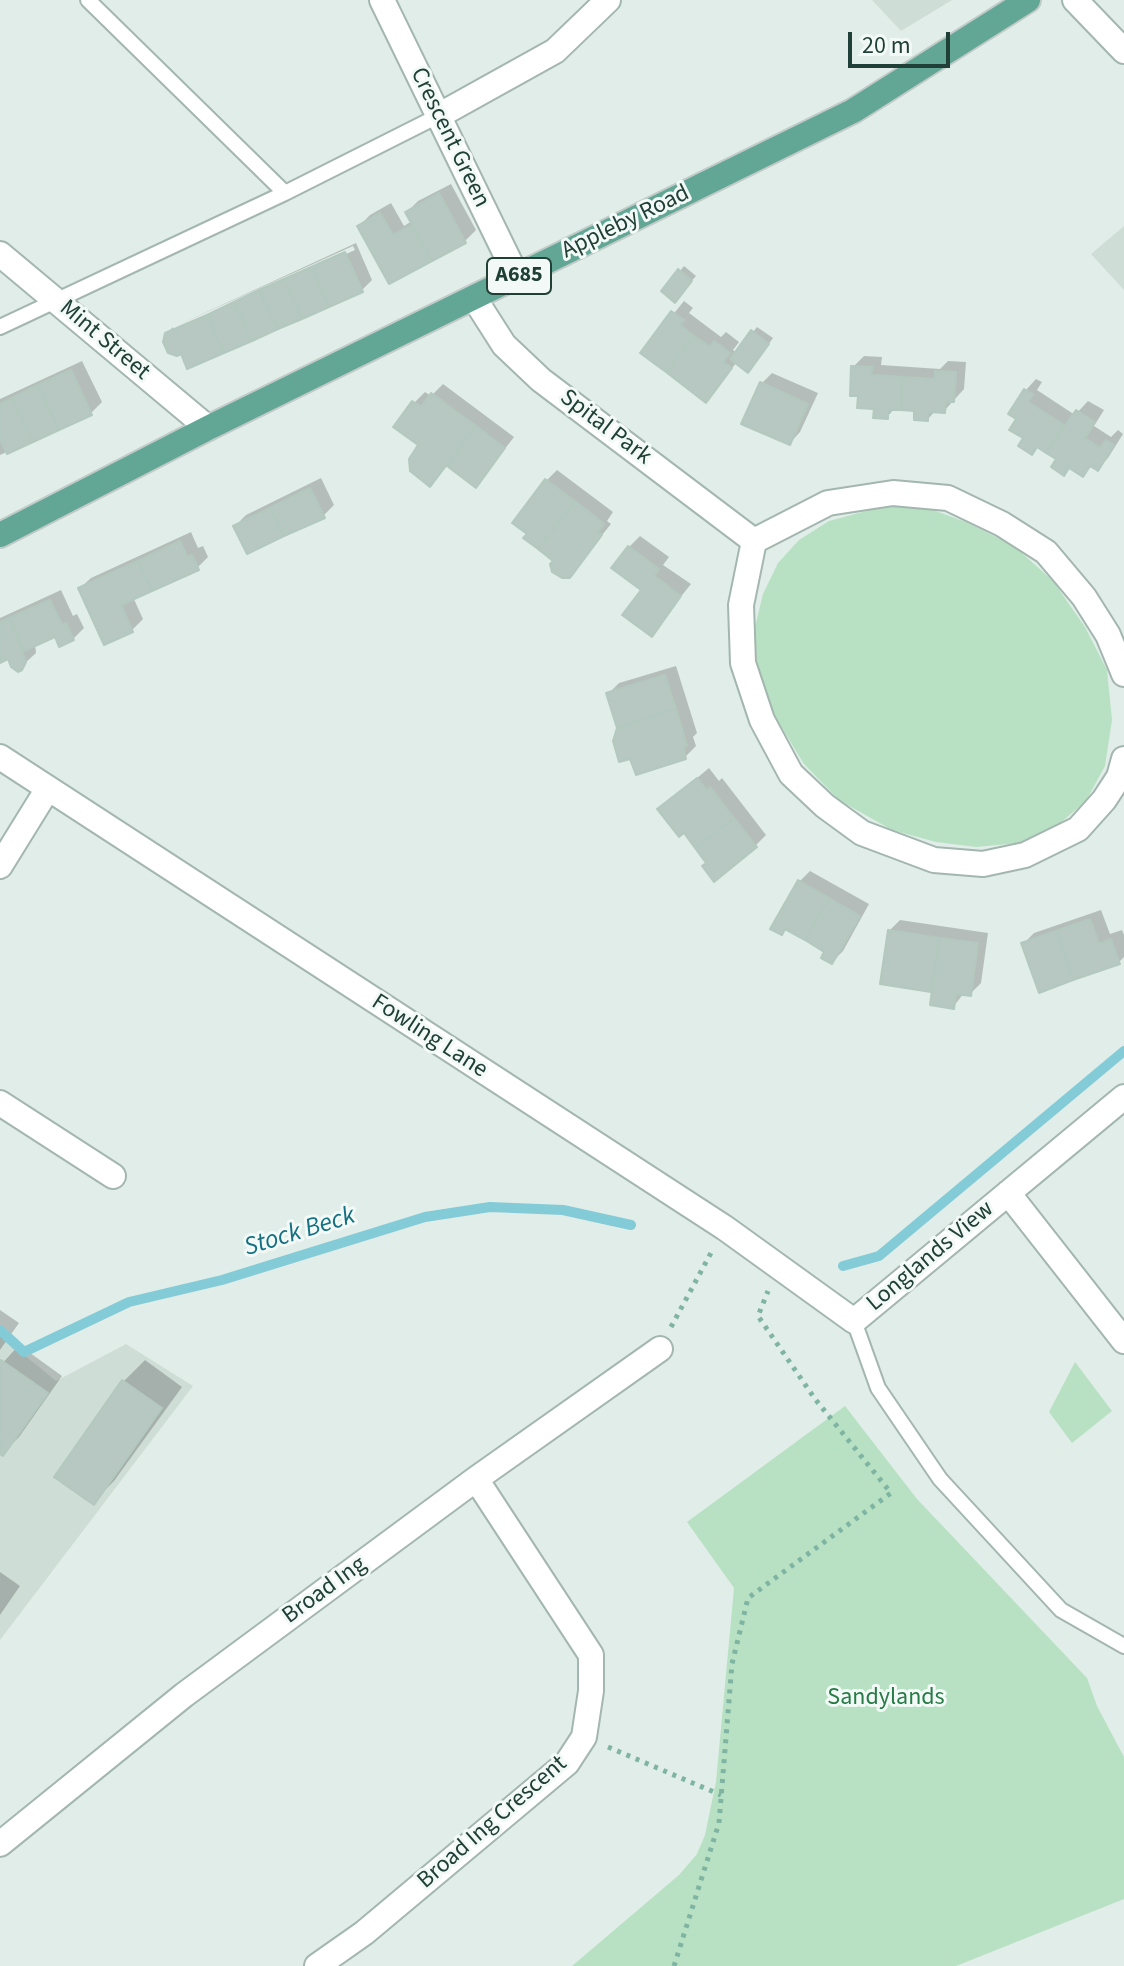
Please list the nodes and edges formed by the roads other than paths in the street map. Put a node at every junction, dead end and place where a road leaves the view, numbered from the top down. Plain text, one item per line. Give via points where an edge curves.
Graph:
1 (88, 0) edge
2 (382, 0) edge
3 (608, 0) edge
4 (1028, 0) edge
5 (1075, 0) edge
6 (1124, 51) edge
7 (438, 116) junction
8 (285, 193) junction
9 (0, 254) edge
10 (517, 277) junction
11 (474, 298) junction
12 (57, 302) junction
13 (0, 327) edge
14 (208, 428) junction
15 (0, 535) edge
16 (754, 541) junction
17 (1124, 674) edge
18 (0, 757) edge
19 (1124, 759) edge
20 (47, 790) junction
21 (0, 866) edge
22 (1124, 1097) edge
23 (0, 1103) edge
24 (113, 1176) dead end
25 (1008, 1193) junction
26 (854, 1321) junction
27 (1124, 1341) edge
28 (660, 1349) road end
29 (476, 1479) junction
30 (1124, 1646) edge
31 (0, 1844) edge
32 (317, 1966) edge

1 - 8 lane
2 - 7 street, Crescent Green
3 - 7 street via 555,51
4 - 10 main road, Appleby Road / A685 via 853,111
5 - 6 street
7 - 8 lane
7 - 10 street, Crescent Green
8 - 12 lane
9 - 12 street, Mint Street
10 - 11 main road, Appleby Road / A685
11 - 14 main road, Appleby Road / A685
11 - 16 street, Spital Park via 504,345 541,380
12 - 13 lane
12 - 14 street, Mint Street
14 - 15 main road, Appleby Road / A685
16 - 17 street via 828,503 893,493 948,498 1046,552 1108,635
16 - 19 street via 741,605 743,663 762,720 791,774 862,833 934,860 983,864 1025,855 1078,829 1104,800
18 - 20 street, Fowling Lane
20 - 21 street
20 - 26 street, Fowling Lane via 725,1228
22 - 25 street, Longlands View
23 - 24 street
25 - 26 street, Longlands View
25 - 27 street, Longlands View
26 - 30 lane via 878,1388 940,1479 1061,1610
28 - 29 street, Broad Ing
29 - 31 street, Broad Ing via 184,1695
29 - 32 street, Broad Ing Crescent via 591,1655 584,1737 567,1763 364,1933

